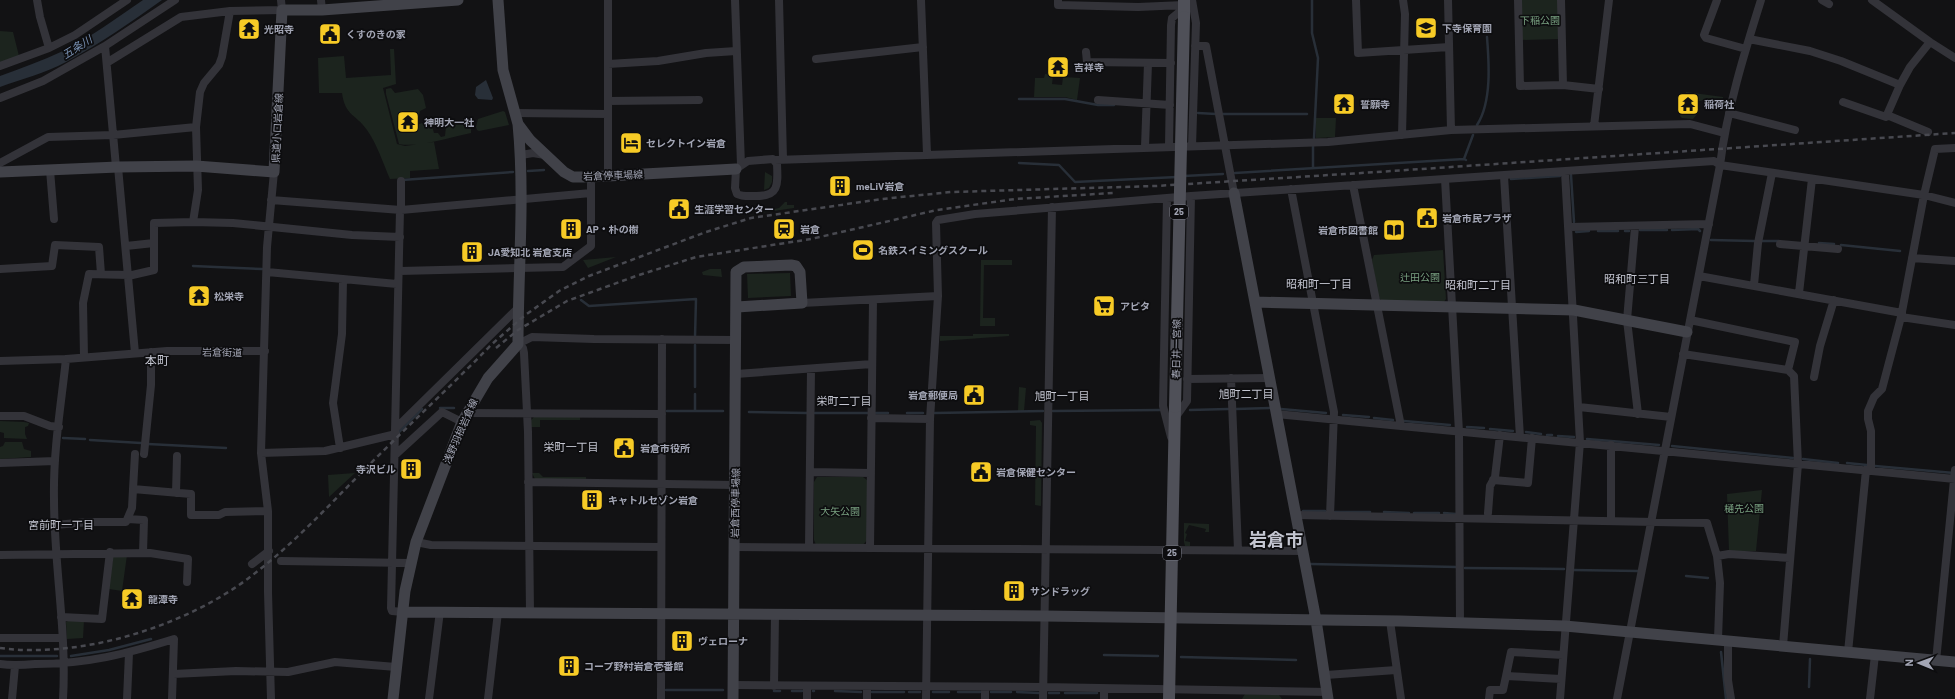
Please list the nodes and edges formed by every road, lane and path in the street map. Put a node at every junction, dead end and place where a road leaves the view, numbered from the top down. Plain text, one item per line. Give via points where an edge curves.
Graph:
1 (37, 0) edge
2 (127, 0) edge
3 (176, 0) edge
4 (458, 0) edge
5 (498, 0) edge
6 (608, 0) edge
7 (735, 0) edge
8 (779, 0) edge
9 (921, 0) edge
10 (1058, 0) edge
11 (1356, 0) edge
12 (1403, 0) edge
13 (1448, 0) edge
14 (1518, 0) edge
15 (1561, 0) edge
16 (1609, 0) edge
17 (1717, 0) edge
18 (1761, 0) edge
19 (1872, 0) edge
20 (282, 5) edge
21 (322, 5) edge
22 (1185, 6) edge
23 (230, 11) junction
24 (1749, 39) junction
25 (1930, 42) junction
26 (105, 46) junction
27 (1195, 46) junction
28 (922, 47) junction
29 (1449, 47) junction
30 (49, 48) junction
31 (1746, 49) junction
32 (1404, 50) junction
33 (736, 51) junction
34 (1086, 52) dead end
35 (1955, 58) edge
36 (816, 59) dead end
37 (108, 62) junction
38 (1171, 62) junction
39 (1148, 63) junction
40 (608, 64) junction
41 (0, 66) edge
42 (1563, 85) junction
43 (1900, 85) junction
44 (1598, 89) junction
45 (0, 98) edge
46 (698, 100) dead end
47 (1098, 100) dead end
48 (608, 101) junction
49 (1843, 102) dead end
50 (1146, 103) junction
51 (1170, 104) junction
52 (1729, 112) junction
53 (514, 113) junction
54 (608, 114) junction
55 (1887, 115) junction
56 (518, 124) junction
57 (1594, 126) junction
58 (196, 127) junction
59 (1451, 130) junction
60 (1795, 130) dead end
61 (1928, 132) dead end
62 (1724, 133) junction
63 (113, 135) junction
64 (1402, 135) junction
65 (1225, 145) junction
66 (1169, 146) junction
67 (1192, 146) junction
68 (1145, 147) junction
69 (1955, 148) edge
70 (927, 154) junction
71 (521, 155) junction
72 (545, 156) junction
73 (779, 160) junction
74 (0, 163) edge
75 (1720, 165) junction
76 (196, 166) junction
77 (117, 167) junction
78 (738, 167) junction
79 (50, 170) junction
80 (0, 172) edge
81 (274, 172) junction
82 (1565, 172) junction
83 (1772, 173) junction
84 (608, 176) junction
85 (1504, 176) junction
86 (591, 177) junction
87 (1445, 179) junction
88 (1812, 179) junction
89 (401, 181) dead end
90 (1352, 185) junction
91 (1291, 189) junction
92 (1234, 193) junction
93 (591, 194) junction
94 (1924, 195) junction
95 (1191, 196) junction
96 (1167, 198) junction
97 (523, 199) junction
98 (271, 200) junction
99 (1955, 203) edge
100 (1052, 207) junction
101 (401, 210) junction
102 (54, 219) dead end
103 (193, 222) junction
104 (1709, 224) junction
105 (269, 226) junction
106 (1635, 226) junction
107 (1569, 228) junction
108 (400, 237) junction
109 (154, 243) junction
110 (1780, 244) dead end
111 (126, 246) junction
112 (1804, 246) junction
113 (1838, 249) dead end
114 (1912, 258) junction
115 (1955, 261) edge
116 (519, 267) junction
117 (0, 269) edge
118 (400, 271) junction
119 (266, 272) junction
120 (101, 274) junction
121 (128, 275) junction
122 (1698, 276) junction
123 (343, 280) junction
124 (397, 284) junction
125 (1754, 285) junction
126 (1799, 293) junction
127 (938, 296) junction
128 (873, 300) junction
129 (1834, 300) junction
130 (1255, 302) junction
131 (802, 303) junction
132 (1313, 304) junction
133 (1378, 305) junction
134 (737, 307) junction
135 (1452, 307) junction
136 (517, 308) junction
137 (1512, 309) junction
138 (1574, 310) junction
139 (1901, 315) junction
140 (1627, 320) junction
141 (1690, 320) junction
142 (1955, 325) edge
143 (1687, 332) junction
144 (662, 339) junction
145 (737, 340) junction
146 (518, 344) junction
147 (150, 352) junction
148 (265, 352) junction
149 (135, 353) junction
150 (1683, 354) junction
151 (84, 358) junction
152 (66, 359) junction
153 (0, 361) edge
154 (872, 364) junction
155 (811, 369) junction
156 (1788, 370) junction
157 (736, 374) junction
158 (1814, 377) dead end
159 (1231, 378) junction
160 (1269, 378) junction
161 (1187, 379) junction
162 (1579, 407) junction
163 (527, 413) junction
164 (1175, 413) junction
165 (662, 414) junction
166 (1276, 414) junction
167 (1638, 414) junction
168 (0, 416) edge
169 (1671, 417) junction
170 (464, 418) junction
171 (872, 418) junction
172 (930, 419) junction
173 (1335, 420) junction
174 (1401, 426) junction
175 (59, 427) junction
176 (396, 431) junction
177 (1459, 432) junction
178 (1500, 435) junction
179 (1520, 437) junction
180 (1532, 438) junction
181 (1580, 442) junction
182 (1611, 445) junction
183 (340, 448) junction
184 (1174, 449) junction
185 (1664, 451) junction
186 (261, 453) junction
187 (134, 454) dead end
188 (144, 454) dead end
189 (395, 455) junction
190 (177, 456) dead end
191 (55, 461) junction
192 (0, 463) edge
193 (1798, 464) junction
194 (1869, 470) junction
195 (810, 472) junction
196 (871, 473) junction
197 (1955, 475) edge
198 (1494, 480) junction
199 (528, 482) junction
200 (662, 484) junction
201 (735, 485) junction
202 (132, 489) junction
203 (176, 493) junction
204 (268, 511) junction
205 (1488, 513) dead end
206 (1296, 515) junction
207 (1330, 516) junction
208 (1460, 518) junction
209 (128, 519) junction
210 (1574, 521) junction
211 (1611, 521) junction
212 (1651, 522) junction
213 (55, 525) junction
214 (416, 542) junction
215 (530, 545) junction
216 (661, 547) junction
217 (734, 547) junction
218 (809, 547) junction
219 (870, 548) junction
220 (928, 548) junction
221 (1046, 549) junction
222 (1172, 550) junction
223 (1238, 550) junction
224 (269, 551) junction
225 (1302, 551) junction
226 (110, 552) junction
227 (143, 553) junction
228 (57, 554) junction
229 (0, 555) edge
230 (1717, 556) junction
231 (1790, 558) junction
232 (281, 561) dead end
233 (392, 562) junction
234 (410, 563) junction
235 (252, 564) dead end
236 (187, 582) dead end
237 (440, 611) junction
238 (403, 612) junction
239 (498, 612) junction
240 (530, 613) junction
241 (661, 614) junction
242 (734, 615) junction
243 (927, 615) junction
244 (775, 616) junction
245 (1044, 616) junction
246 (61, 617) junction
247 (1171, 618) junction
248 (1316, 620) junction
249 (1390, 621) junction
250 (1460, 623) junction
251 (1565, 626) junction
252 (1630, 632) junction
253 (0, 638) edge
254 (62, 638) junction
255 (1723, 640) junction
256 (1783, 646) junction
257 (1848, 652) junction
258 (129, 653) junction
259 (1563, 655) junction
260 (1875, 655) junction
261 (1936, 661) junction
262 (1955, 662) edge
263 (0, 664) edge
264 (65, 664) junction
265 (15, 666) junction
266 (396, 667) junction
267 (1396, 670) junction
268 (271, 673) junction
269 (173, 674) junction
270 (1326, 674) junction
271 (1506, 676) junction
272 (1561, 679) junction
273 (733, 685) junction
274 (774, 686) junction
275 (807, 686) junction
276 (867, 686) junction
277 (926, 687) junction
278 (985, 687) junction
279 (1043, 687) junction
280 (1104, 690) junction
281 (1170, 694) edge
282 (1238, 695) edge
283 (1286, 695) edge
284 (1328, 696) edge
285 (12, 699) edge
286 (63, 699) edge
287 (127, 699) edge
288 (172, 699) edge
289 (271, 699) edge
290 (393, 699) edge
291 (429, 699) edge
292 (488, 699) edge
293 (661, 699) edge
294 (733, 699) edge
295 (807, 699) edge
296 (867, 699) edge
297 (926, 699) edge
298 (985, 699) edge
299 (1043, 699) edge
300 (1104, 699) edge
301 (1400, 699) edge
302 (1489, 699) edge
303 (1560, 699) edge
304 (1617, 699) edge
305 (1731, 699) edge
306 (1870, 699) edge

1 - 30 street
2 - 30 street via 75,35
3 - 26 street
4 - 21 street
5 - 53 street, 岩倉停車場線 via 503,70
6 - 40 street
7 - 33 street
8 - 73 street
9 - 28 street
10 - 22 street via 1058,5
11 - 32 street via 1358,53
12 - 32 street
13 - 29 street
14 - 42 street via 1520,86
15 - 42 street
16 - 44 street
17 - 31 street via 1704,35 1706,38
18 - 24 street
19 - 25 street
20 - 21 street
20 - 23 street
20 - 81 street, 県道小口岩倉線
22 - 27 street via 1196,16
22 - 38 street via 1172,18
22 - 164 main road, 春日井一宮線 / 25, bridge
23 - 37 street via 181,17
23 - 58 street via 222,57 200,92
24 - 31 street
24 - 43 street via 1805,50 1841,61
25 - 35 street
25 - 43 street via 1910,67
26 - 37 street
26 - 45 street via 43,80
27 - 65 street via 1206,46
27 - 67 street
28 - 36 street
28 - 70 street
29 - 32 street
29 - 59 street
30 - 41 street
31 - 52 street
32 - 64 street
33 - 40 street via 658,61
33 - 78 street
34 - 39 street via 1087,62
37 - 63 street
38 - 39 street
38 - 51 street
39 - 50 street
40 - 48 street
42 - 44 street
43 - 55 street
44 - 57 street
46 - 48 street
47 - 50 street
48 - 54 street
49 - 55 street via 1886,117
50 - 51 street
50 - 68 street
51 - 66 street
52 - 60 street
52 - 62 street
53 - 54 street
53 - 56 street, 岩倉停車場線
54 - 84 street
55 - 61 street
56 - 71 street
56 - 72 street, 岩倉停車場線
57 - 59 street
57 - 62 street via 1690,124
58 - 63 street
58 - 76 street
59 - 64 street
62 - 75 street
63 - 74 street via 48,137
63 - 77 street
64 - 65 street via 1328,142
65 - 67 street
65 - 92 street
66 - 67 street
66 - 68 street
68 - 70 street
69 - 94 street via 1935,149
70 - 73 street
71 - 72 street via 533,153
71 - 97 street
72 - 86 street, 岩倉停車場線 via 573,177
73 - 78 street via 748,162
73 - 78 street via 776,186 774,191 766,196 744,197 737,194 735,188
75 - 82 street via 1714,161
75 - 83 street
75 - 104 street
76 - 77 street, 県道小口岩倉線
76 - 81 street, 県道小口岩倉線
76 - 103 street via 198,190
77 - 79 street, 県道小口岩倉線
77 - 111 street
78 - 84 street, 岩倉停車場線
79 - 80 street, 県道小口岩倉線
79 - 102 street
81 - 98 street
82 - 85 street
82 - 107 street
83 - 88 street
83 - 125 street via 1758,243
84 - 86 street, 岩倉停車場線
85 - 87 street
85 - 137 street
86 - 93 street
87 - 90 street
87 - 135 street
88 - 94 street
88 - 112 street
89 - 101 street
90 - 91 street
90 - 133 street
91 - 92 street
91 - 132 street
92 - 95 street
92 - 130 street
93 - 97 street
93 - 116 street via 590,246 563,267
94 - 99 street
94 - 114 street
95 - 96 street
95 - 161 street
96 - 100 street
96 - 184 street via 1164,406
97 - 101 street
97 - 116 street
98 - 101 street
98 - 105 street
100 - 127 street via 938,220
100 - 221 street
101 - 108 street
103 - 105 street
103 - 109 street via 154,223
104 - 106 street
104 - 122 street
105 - 108 street via 352,235
105 - 119 street
106 - 107 street
106 - 140 street
107 - 138 street
108 - 118 street
109 - 111 street
109 - 121 street via 154,270
110 - 112 street
111 - 121 street
112 - 113 street
112 - 126 street
114 - 115 street
114 - 139 street
116 - 118 street
116 - 136 street
117 - 120 street via 52,266 55,245 99,247
118 - 124 street
119 - 123 street
119 - 148 street
120 - 121 street
120 - 151 street via 89,274 83,303
121 - 149 street
122 - 125 street
122 - 141 street
123 - 124 street
123 - 183 street via 342,334 333,403
124 - 176 street
125 - 126 street
126 - 129 street
127 - 128 street
127 - 172 street
128 - 131 street
128 - 154 street
129 - 139 street
129 - 158 street
130 - 132 street
130 - 160 street
131 - 134 street
131 - 134 street, 岩倉西停車場線 via 800,272 796,266 740,268 736,272
132 - 133 street
132 - 173 street
133 - 135 street
133 - 174 street
134 - 145 street, 岩倉西停車場線
135 - 137 street
135 - 177 street
136 - 146 street
136 - 176 street
137 - 138 street
137 - 179 street
138 - 140 street
138 - 162 street
139 - 142 street
139 - 194 street via 1882,388 1874,397 1868,411 1871,431
140 - 143 street
140 - 167 street
141 - 143 street
141 - 156 street via 1795,342
143 - 150 street
144 - 145 street
144 - 146 street via 532,336
144 - 165 street
145 - 157 street, 岩倉西停車場線
146 - 163 street via 524,353
146 - 170 street, 浅野羽根岩倉線 via 488,378
147 - 148 street, 岩倉街道
147 - 149 street, 岩倉街道
147 - 188 street via 151,385
148 - 186 street
149 - 151 street, 岩倉街道
150 - 156 street
150 - 169 street
151 - 152 street, 岩倉街道
152 - 153 street, 岩倉街道
152 - 175 street
154 - 155 street
154 - 171 street
155 - 157 street
155 - 195 street
156 - 193 street via 1794,376
157 - 201 street, 岩倉西停車場線
159 - 160 street
159 - 161 street
159 - 223 street
160 - 166 street
161 - 164 street via 1186,401
162 - 167 street
162 - 181 street
163 - 165 street
163 - 170 street
163 - 199 street
164 - 184 main road, 春日井一宮線 / 25
165 - 200 street
166 - 173 street
166 - 206 street
167 - 169 street
168 - 175 street via 24,416
169 - 185 street
170 - 189 street via 442,412
170 - 214 street, 浅野羽根岩倉線
171 - 172 street
171 - 196 street
172 - 220 street
173 - 174 street
173 - 207 street
174 - 177 street
175 - 191 street
176 - 183 street
176 - 189 street
177 - 178 street
177 - 208 street
178 - 179 street
178 - 198 street
179 - 180 street
180 - 181 street
180 - 198 street via 1528,483
181 - 182 street
181 - 210 street
182 - 185 street
182 - 211 street
183 - 186 street via 325,452
184 - 222 main road, 春日井一宮線 / 25
185 - 193 street
185 - 212 street
186 - 204 street
187 - 202 street
189 - 233 street
190 - 203 street
191 - 192 street
191 - 213 street
193 - 194 street
193 - 231 street
194 - 197 street
194 - 257 street
195 - 196 street
195 - 218 street
196 - 219 street
197 - 261 street
198 - 205 street via 1490,486
199 - 200 street
199 - 215 street
200 - 201 street
200 - 216 street
201 - 217 street, 岩倉西停車場線
202 - 203 street
202 - 209 street via 132,508
203 - 204 street via 191,494 191,515 219,515 228,511
204 - 224 street
206 - 207 street
206 - 225 street
207 - 208 street
208 - 210 street
208 - 250 street
209 - 213 street via 126,522
209 - 227 street via 144,520
210 - 211 street
210 - 251 street
211 - 212 street
212 - 230 street via 1707,523
212 - 252 street
213 - 228 street
214 - 215 street via 431,545
214 - 234 street, 浅野羽根岩倉線
215 - 216 street
215 - 240 street
216 - 241 street
217 - 218 street
217 - 242 street, 岩倉西停車場線
218 - 219 street
219 - 220 street
220 - 221 street
220 - 243 street
221 - 222 street
221 - 245 street
222 - 223 street
222 - 247 main road, 春日井一宮線 / 25
223 - 225 street
224 - 235 street
224 - 268 street
225 - 248 street
226 - 227 street
226 - 228 street
226 - 246 street via 102,619
227 - 236 street via 188,559
228 - 229 street
228 - 246 street
230 - 231 street via 1729,554
230 - 255 street
231 - 256 street
232 - 233 street
233 - 234 street
233 - 238 street via 392,611
234 - 238 street, 浅野羽根岩倉線
237 - 238 street
237 - 239 street
237 - 291 street
238 - 266 street, 浅野羽根岩倉線
239 - 240 street
239 - 292 street
240 - 241 street
241 - 242 street
241 - 293 street
242 - 244 street
242 - 273 street, 岩倉西停車場線
243 - 244 street
243 - 245 street
243 - 277 street
244 - 274 street
245 - 247 street
245 - 279 street
246 - 254 street
247 - 248 street
247 - 281 main road, 春日井一宮線 / 25
248 - 249 street
248 - 270 street
249 - 250 street
249 - 267 street
250 - 251 street
251 - 252 street
251 - 259 street
252 - 255 street
252 - 304 street
253 - 254 street
254 - 264 street
255 - 256 street
255 - 305 street
256 - 257 street
257 - 260 street
258 - 264 street
258 - 269 street via 174,639
258 - 287 street
259 - 271 street via 1511,652
259 - 272 street
260 - 261 street
260 - 306 street
261 - 262 street
263 - 265 street
264 - 265 street
264 - 286 street
265 - 285 street
266 - 268 street via 335,662
266 - 290 street, 浅野羽根岩倉線
267 - 270 street
267 - 301 street
268 - 269 street via 236,671
268 - 289 street
269 - 288 street
270 - 284 street
271 - 272 street
271 - 302 street via 1503,690 1490,690
272 - 303 street
273 - 274 street
273 - 294 street, 岩倉西停車場線
274 - 275 street
275 - 276 street
275 - 295 street
276 - 277 street
276 - 296 street
277 - 278 street
277 - 297 street
278 - 279 street
278 - 298 street
279 - 280 street
279 - 299 street
280 - 281 street
280 - 300 street
281 - 282 street
282 - 283 street
283 - 284 street

